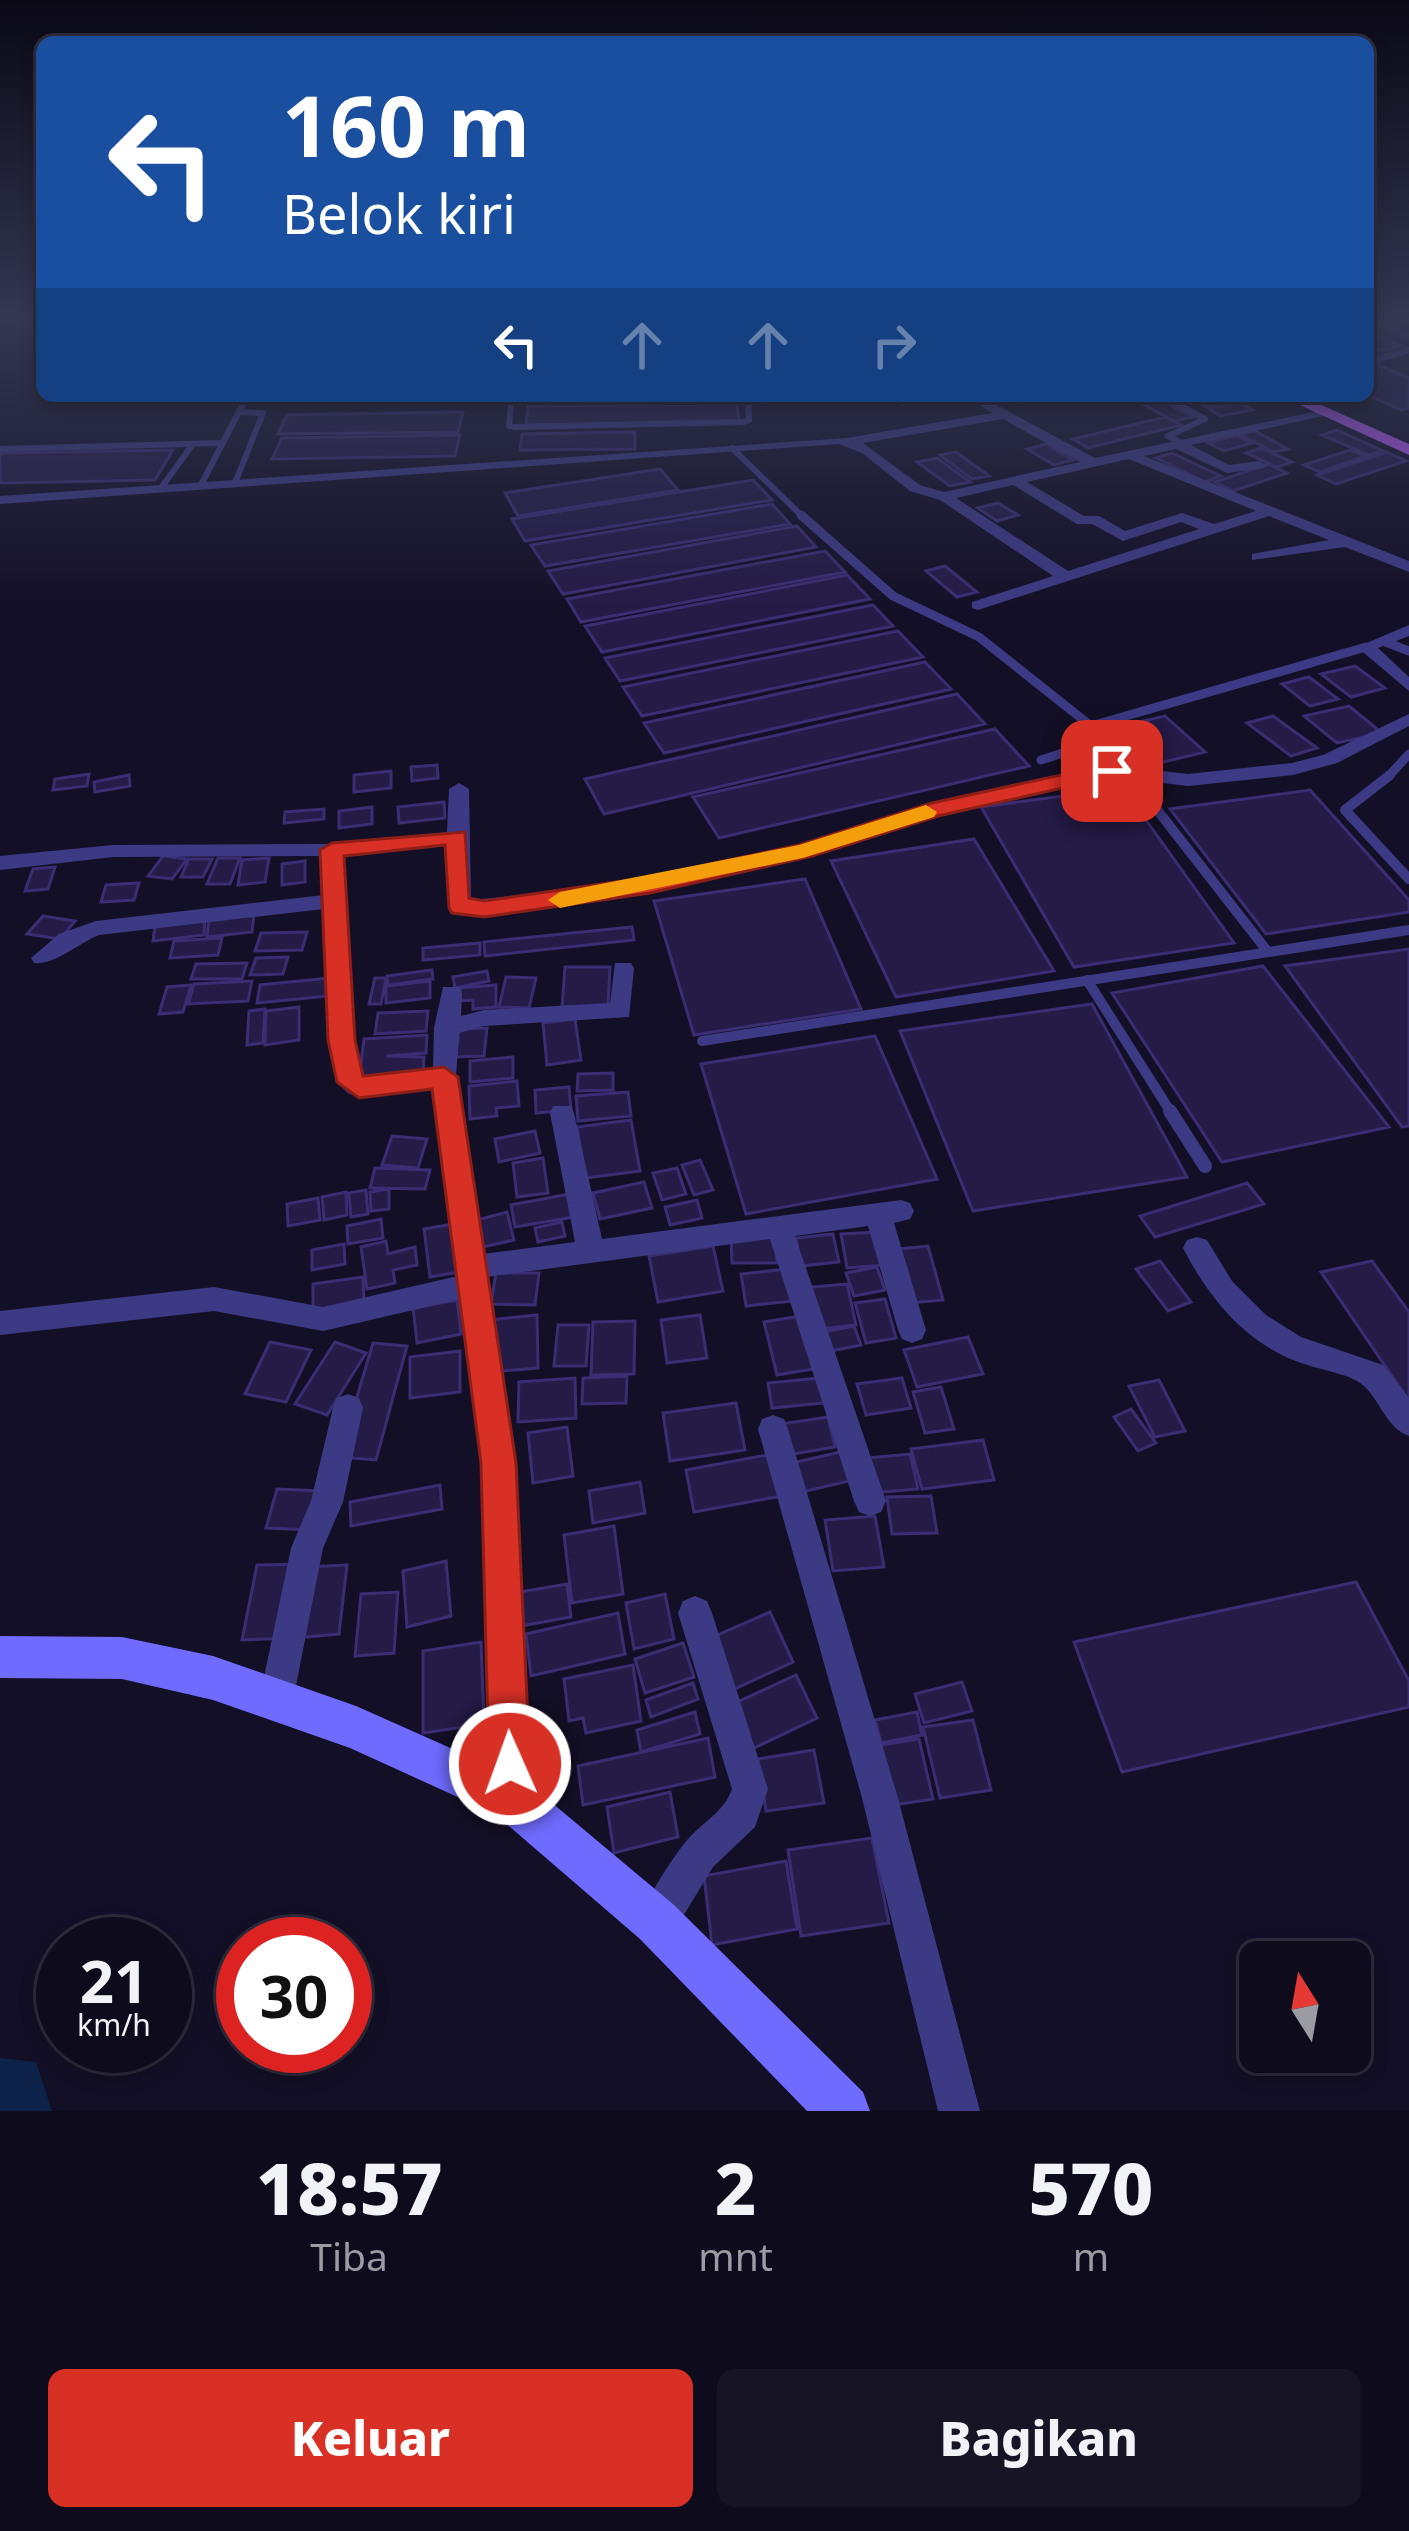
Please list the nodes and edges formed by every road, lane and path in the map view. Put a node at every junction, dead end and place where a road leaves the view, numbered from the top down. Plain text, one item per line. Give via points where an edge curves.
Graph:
1 (236, 416) edge
2 (262, 416) edge
3 (510, 416) edge
4 (749, 416) edge
5 (1001, 416) edge
6 (1005, 416) edge
7 (1199, 416) edge
8 (1307, 416) edge
9 (1331, 416) edge
10 (850, 441) junction
11 (223, 443) junction
12 (193, 444) junction
13 (1180, 444) junction
14 (0, 448) edge
15 (732, 448) junction
16 (1409, 450) edge
17 (1131, 455) junction
18 (1094, 464) junction
19 (1259, 465) dead end
20 (1016, 481) junction
21 (235, 483) junction
22 (201, 485) junction
23 (160, 488) junction
24 (944, 496) junction
25 (0, 500) edge
26 (1270, 512) junction
27 (1213, 529) junction
28 (1347, 541) junction
29 (1257, 557) dead end
30 (1409, 567) edge
31 (1063, 575) junction
32 (978, 605) dead end
33 (1409, 630) edge
34 (1375, 644) junction
35 (1409, 651) edge
36 (1409, 686) edge
37 (1409, 719) edge
38 (1091, 726) junction
39 (1409, 754) edge
40 (1041, 760) dead end
41 (458, 789) dead end
42 (1151, 802) dead end
43 (457, 837) junction
44 (332, 850) junction
45 (0, 863) edge
46 (1409, 880) edge
47 (332, 901) junction
48 (1409, 930) edge
49 (1268, 952) junction
50 (42, 958) dead end
51 (623, 968) dead end
52 (1087, 980) junction
53 (451, 993) dead end
54 (446, 1028) junction
55 (702, 1041) dead end
56 (444, 1077) junction
57 (562, 1113) dead end
58 (1205, 1166) dead end
59 (779, 1227) junction
60 (1197, 1248) dead end
61 (591, 1252) junction
62 (474, 1275) junction
63 (0, 1323) edge
64 (912, 1330) dead end
65 (347, 1408) dead end
66 (1409, 1422) edge
67 (773, 1429) dead end
68 (870, 1501) dead end
69 (695, 1613) dead end
70 (0, 1658) edge
71 (276, 1701) junction
72 (511, 1798) junction
73 (657, 1922) junction
74 (844, 2111) edge
75 (959, 2111) edge

1 - 11 lane
2 - 21 lane
3 - 4 lane via 514,428 737,423
5 - 10 street
6 - 18 street
7 - 13 lane via 1205,419 1168,436
8 - 13 street
9 - 16 main road
10 - 15 street
10 - 24 street via 922,495
11 - 12 lane
11 - 22 lane
12 - 14 lane
12 - 23 lane
13 - 17 street
13 - 19 street via 1227,469
15 - 21 street
15 - 38 lane via 849,562 893,596 979,638
17 - 18 street
17 - 26 street
18 - 20 street
20 - 24 street
20 - 27 street via 1123,536 1189,516
21 - 22 street
22 - 23 street
23 - 25 street
24 - 31 street
26 - 27 street
26 - 28 street
27 - 31 street
28 - 29 street
28 - 30 street
31 - 32 street
33 - 34 street
34 - 35 lane
34 - 36 street
34 - 38 lane
37 - 43 street via 1292,769 1188,780 1112,771 932,810 803,851 550,901 461,908
38 - 40 lane via 1072,750
39 - 46 lane via 1345,809
41 - 43 street
42 - 49 lane
43 - 44 street
44 - 45 street via 112,850
44 - 47 street
47 - 50 street via 96,928
47 - 56 street via 351,1082 359,1088
48 - 49 lane
49 - 52 lane
51 - 54 street via 621,1011 484,1018
52 - 55 lane
52 - 58 lane
53 - 54 street
54 - 56 street
56 - 62 street
57 - 61 street
59 - 61 street
59 - 64 street via 890,1213
59 - 68 street
60 - 66 street via 1256,1324 1292,1347 1373,1374
61 - 62 street
62 - 63 street via 323,1319 212,1299
62 - 72 street via 499,1463
65 - 71 street
67 - 75 street via 886,1820
69 - 73 street via 750,1789 742,1814 700,1854
70 - 71 main road via 122,1658
71 - 72 main road
72 - 73 main road
73 - 74 main road

